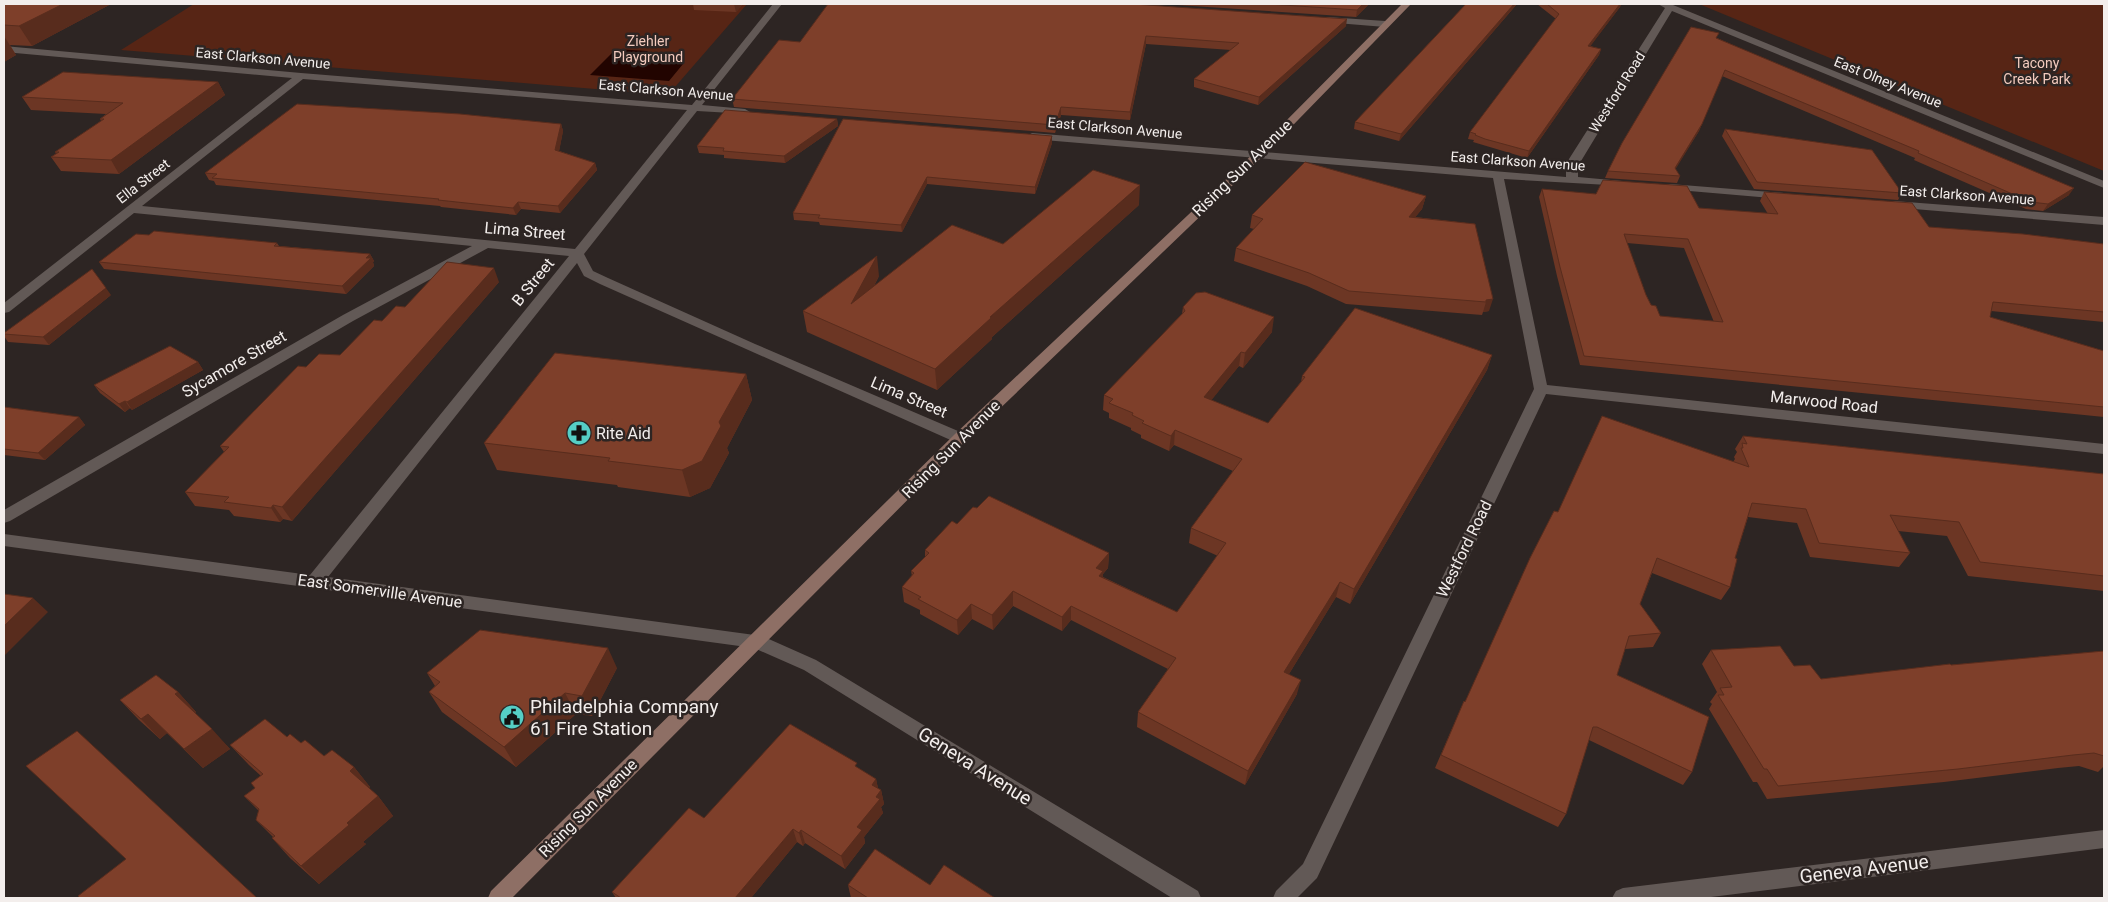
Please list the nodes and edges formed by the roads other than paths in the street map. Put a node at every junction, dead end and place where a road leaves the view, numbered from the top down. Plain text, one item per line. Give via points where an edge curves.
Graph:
1 (778, 4) edge
2 (1407, 4) edge
3 (1666, 5) edge
4 (1319, 20) edge
5 (1385, 24) junction
6 (4, 49) edge
7 (301, 76) junction
8 (696, 108) junction
9 (755, 113) edge
10 (1022, 135) edge
11 (1258, 154) junction
12 (1498, 176) junction
13 (1572, 180) junction
14 (1631, 185) edge
15 (2104, 186) edge
16 (1661, 187) edge
17 (1796, 197) edge
18 (1884, 204) edge
19 (132, 209) junction
20 (2104, 221) edge
21 (484, 244) junction
22 (578, 254) junction
23 (4, 309) edge
24 (1541, 389) junction
25 (960, 438) junction
26 (2104, 449) edge
27 (4, 517) edge
28 (4, 540) edge
29 (314, 582) junction
30 (756, 641) junction
31 (2104, 839) edge
32 (498, 898) edge
33 (1191, 898) edge
34 (1284, 898) edge
35 (1623, 898) edge

1 - 8 street, B Street
2 - 5 main road, Rising Sun Avenue
3 - 13 street, Westford Road via 1575,159
3 - 15 street, East Olney Avenue
4 - 5 street
5 - 11 main road, Rising Sun Avenue
6 - 7 street, East Clarkson Avenue
7 - 8 street, East Clarkson Avenue
7 - 19 street, Ella Street
8 - 9 street, East Clarkson Avenue
8 - 22 street, B Street
10 - 11 street, East Clarkson Avenue
11 - 12 street, East Clarkson Avenue
11 - 25 main road, Rising Sun Avenue
12 - 13 street, East Clarkson Avenue
12 - 24 street
13 - 14 street, East Clarkson Avenue
16 - 17 street
18 - 20 street, East Clarkson Avenue
19 - 21 street, Lima Street
19 - 23 street, Ella Street
21 - 22 street, Lima Street
21 - 27 street, Sycamore Street via 348,318
22 - 25 street, Lima Street via 588,273 604,281
22 - 29 street, B Street
24 - 26 street, Marwood Road
24 - 34 street, Westford Road via 1310,871
25 - 30 main road, Rising Sun Avenue
28 - 29 street, East Somerville Avenue
29 - 30 street, East Somerville Avenue
30 - 32 main road, Rising Sun Avenue
30 - 33 street, Geneva Avenue via 810,665
31 - 35 street, Geneva Avenue

